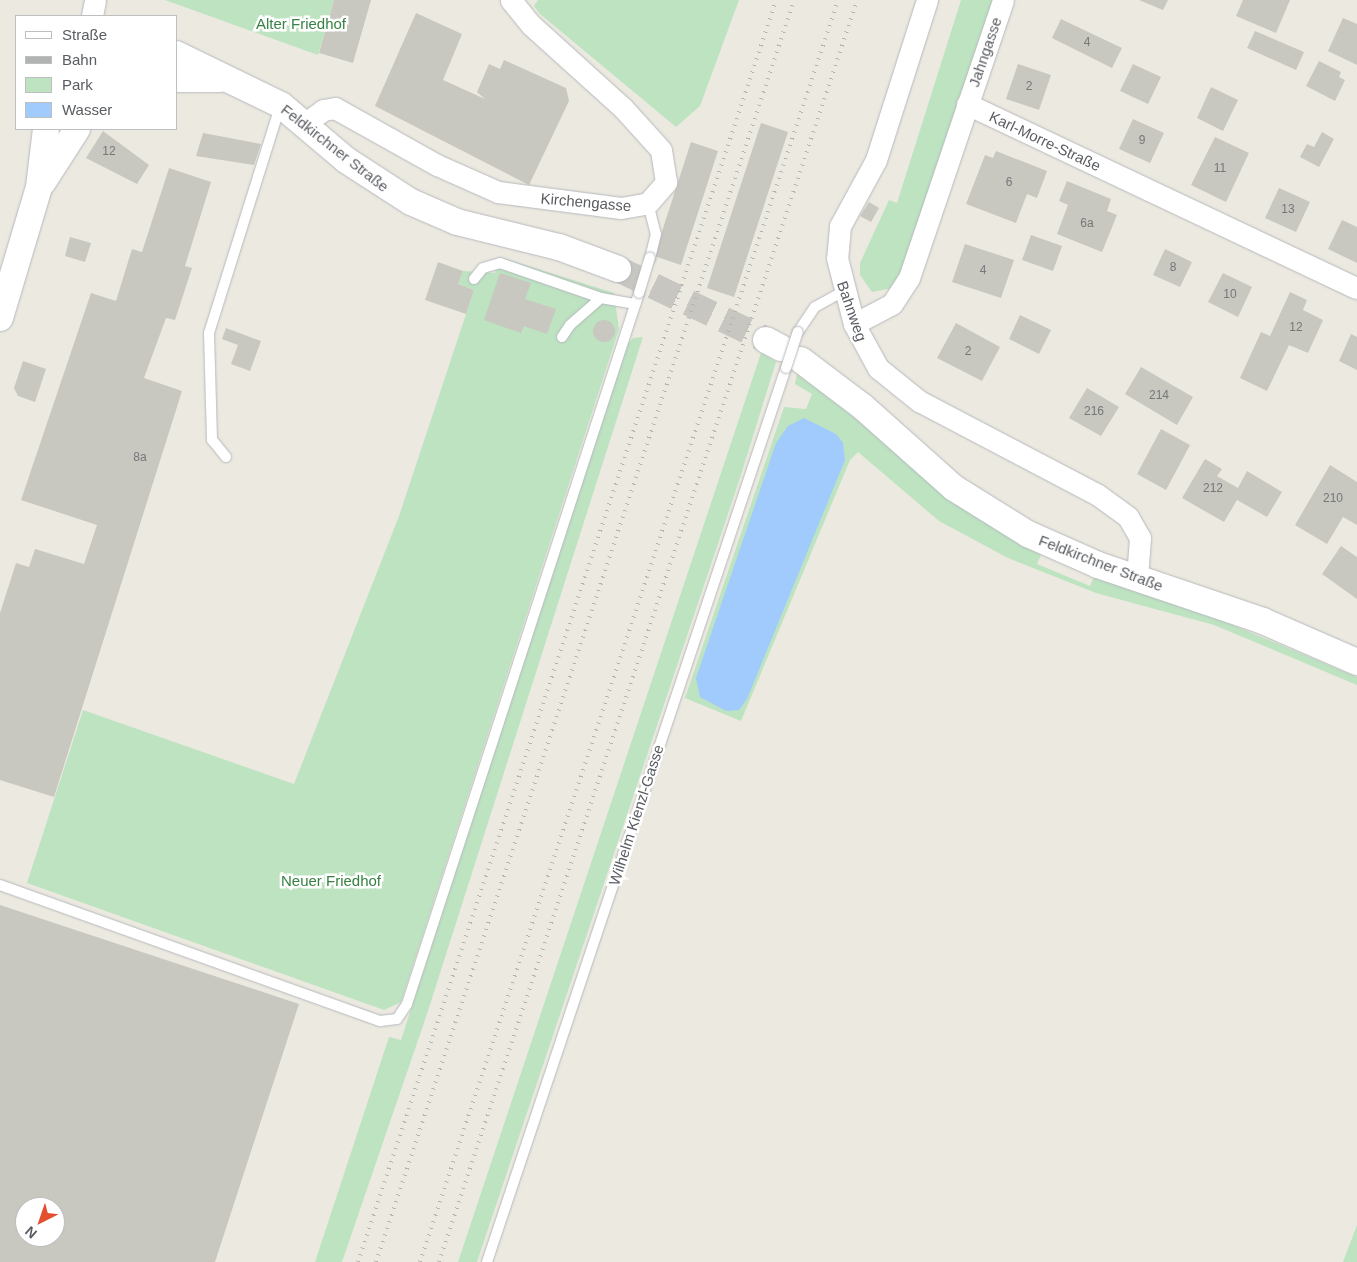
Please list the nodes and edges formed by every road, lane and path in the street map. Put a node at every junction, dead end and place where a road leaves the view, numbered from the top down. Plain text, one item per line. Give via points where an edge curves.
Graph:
1 (511, 0) edge
2 (927, 0) edge
3 (1003, 0) edge
4 (178, 55) edge
5 (178, 79) edge
6 (223, 79) junction
7 (967, 104) junction
8 (281, 105) junction
9 (304, 124) junction
10 (46, 130) edge
11 (76, 130) edge
12 (39, 187) junction
13 (648, 203) junction
14 (618, 268) tunnel mouth
15 (474, 279) dead end
16 (1357, 288) edge
17 (844, 291) junction
18 (601, 298) junction
19 (637, 298) junction
20 (0, 318) edge
21 (854, 324) junction
22 (562, 337) dead end
23 (786, 350) junction
24 (226, 458) dead end
25 (1137, 578) junction
26 (1357, 662) edge
27 (0, 885) edge
28 (487, 1262) edge

1 - 13 street, Kirchengasse via 531,25 623,108 661,150 666,182
2 - 17 street, Bahnweg via 876,160 840,226 837,258
3 - 7 street, Jahngasse
4 - 6 street, Feldkirchner Straße
5 - 6 street
6 - 8 street, Feldkirchner Straße
7 - 16 street, Karl-Morre-Straße
7 - 21 street via 909,278 892,304
8 - 9 street, Feldkirchner Straße
8 - 24 lane via 209,333 212,440
9 - 13 street, Kirchengasse via 323,110 335,108 437,165 498,192 621,208
9 - 14 street, Feldkirchner Straße via 368,177 432,212 482,230 560,247
10 - 12 street
11 - 12 street
12 - 20 street
13 - 19 lane, bridge via 656,234
15 - 18 lane via 483,268 500,263
17 - 21 street, Bahnweg
17 - 23 lane, Wilhelm Kienzl-Gasse via 815,307
18 - 19 lane
18 - 22 lane via 576,318
19 - 27 lane via 407,1004 396,1019 380,1021
21 - 25 street, Bahnweg via 878,368 919,402 1098,495 1128,518 1140,538
23 - 25 street, Feldkirchner Straße via 850,396 929,468 981,506 1050,545
23 - 28 lane, Wilhelm Kienzl-Gasse
25 - 26 street, Feldkirchner Straße via 1263,622

